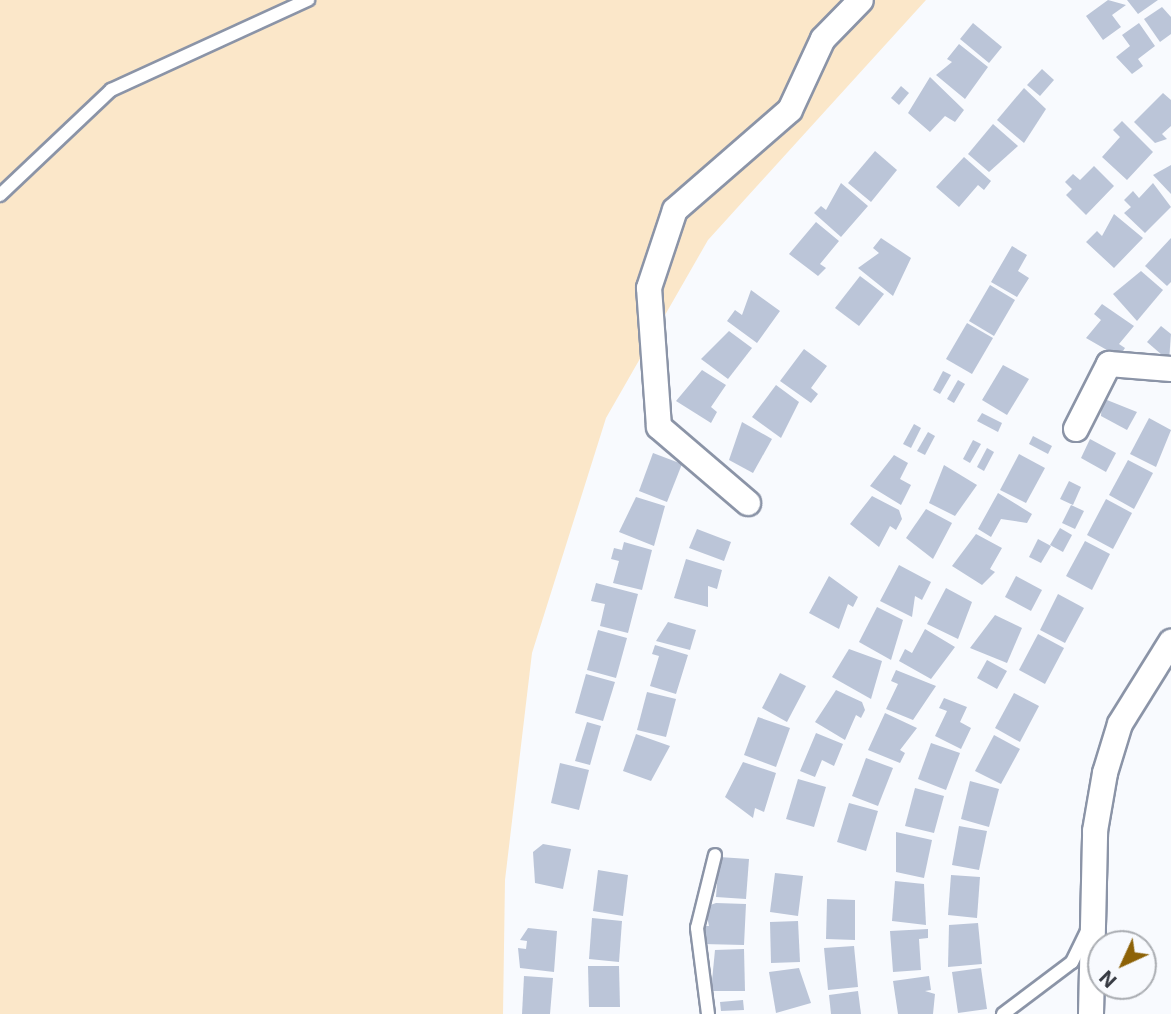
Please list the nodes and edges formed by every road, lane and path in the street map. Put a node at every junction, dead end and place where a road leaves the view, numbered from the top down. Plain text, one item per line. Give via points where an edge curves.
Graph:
1 (308, 0) edge
2 (861, 0) edge
3 (0, 195) edge
4 (1171, 369) edge
5 (1076, 429) dead end
6 (748, 503) dead end
7 (1171, 642) edge
8 (715, 855) dead end
9 (1094, 918) junction
10 (708, 1014) edge
11 (1003, 1014) edge
12 (1091, 1014) edge

1 - 3 lane via 111,90
2 - 6 street via 823,39 790,110 675,210 649,288 659,427
4 - 5 street via 1108,364
7 - 9 street via 1120,724 1105,773 1095,831
8 - 10 lane via 697,928
9 - 11 lane via 1072,962
9 - 12 street

